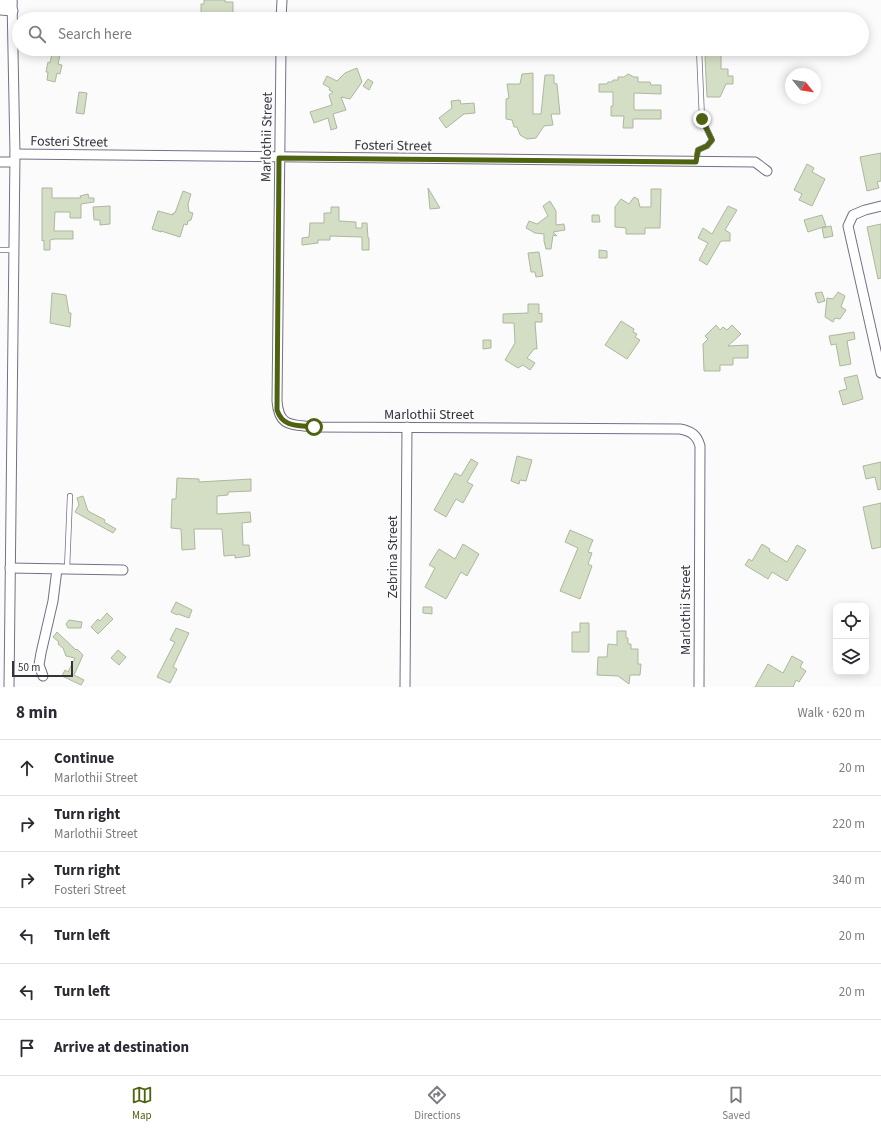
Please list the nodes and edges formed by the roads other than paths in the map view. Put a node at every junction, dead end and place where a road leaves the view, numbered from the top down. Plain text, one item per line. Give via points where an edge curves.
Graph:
1 (282, 0) edge
2 (0, 3) edge
3 (12, 4) edge
4 (0, 10) edge
5 (281, 12) edge
6 (13, 56) edge
7 (281, 56) edge
8 (699, 56) edge
9 (14, 158) junction
10 (279, 158) junction
11 (0, 162) edge
12 (696, 162) junction
13 (767, 171) dead end
14 (881, 206) edge
15 (0, 250) edge
16 (14, 250) junction
17 (876, 332) edge
18 (881, 373) edge
19 (407, 427) junction
20 (70, 496) dead end
21 (10, 568) junction
22 (57, 569) junction
23 (67, 569) junction
24 (123, 570) dead end
25 (43, 676) dead end
26 (9, 687) edge
27 (406, 687) edge
28 (699, 687) edge

1 - 5 street
2 - 3 street
3 - 4 street
6 - 9 street
7 - 10 street, Marlothii Street
8 - 12 lane via 702,119 712,140 698,150
9 - 10 street, Fosteri Street
9 - 11 street, Fosteri Street
9 - 16 street
10 - 12 street, Fosteri Street
10 - 19 street, Marlothii Street via 276,401 279,415 288,424 314,427
12 - 13 street, Fosteri Street via 755,162
14 - 17 street via 853,216 848,226
15 - 16 lane
16 - 21 street
17 - 18 street
19 - 27 street, Zebrina Street
19 - 28 street, Marlothii Street via 680,429 694,434 700,446
20 - 23 lane
21 - 22 street
21 - 26 street
22 - 23 street
22 - 25 street via 49,620 40,654 39,665
23 - 24 street

